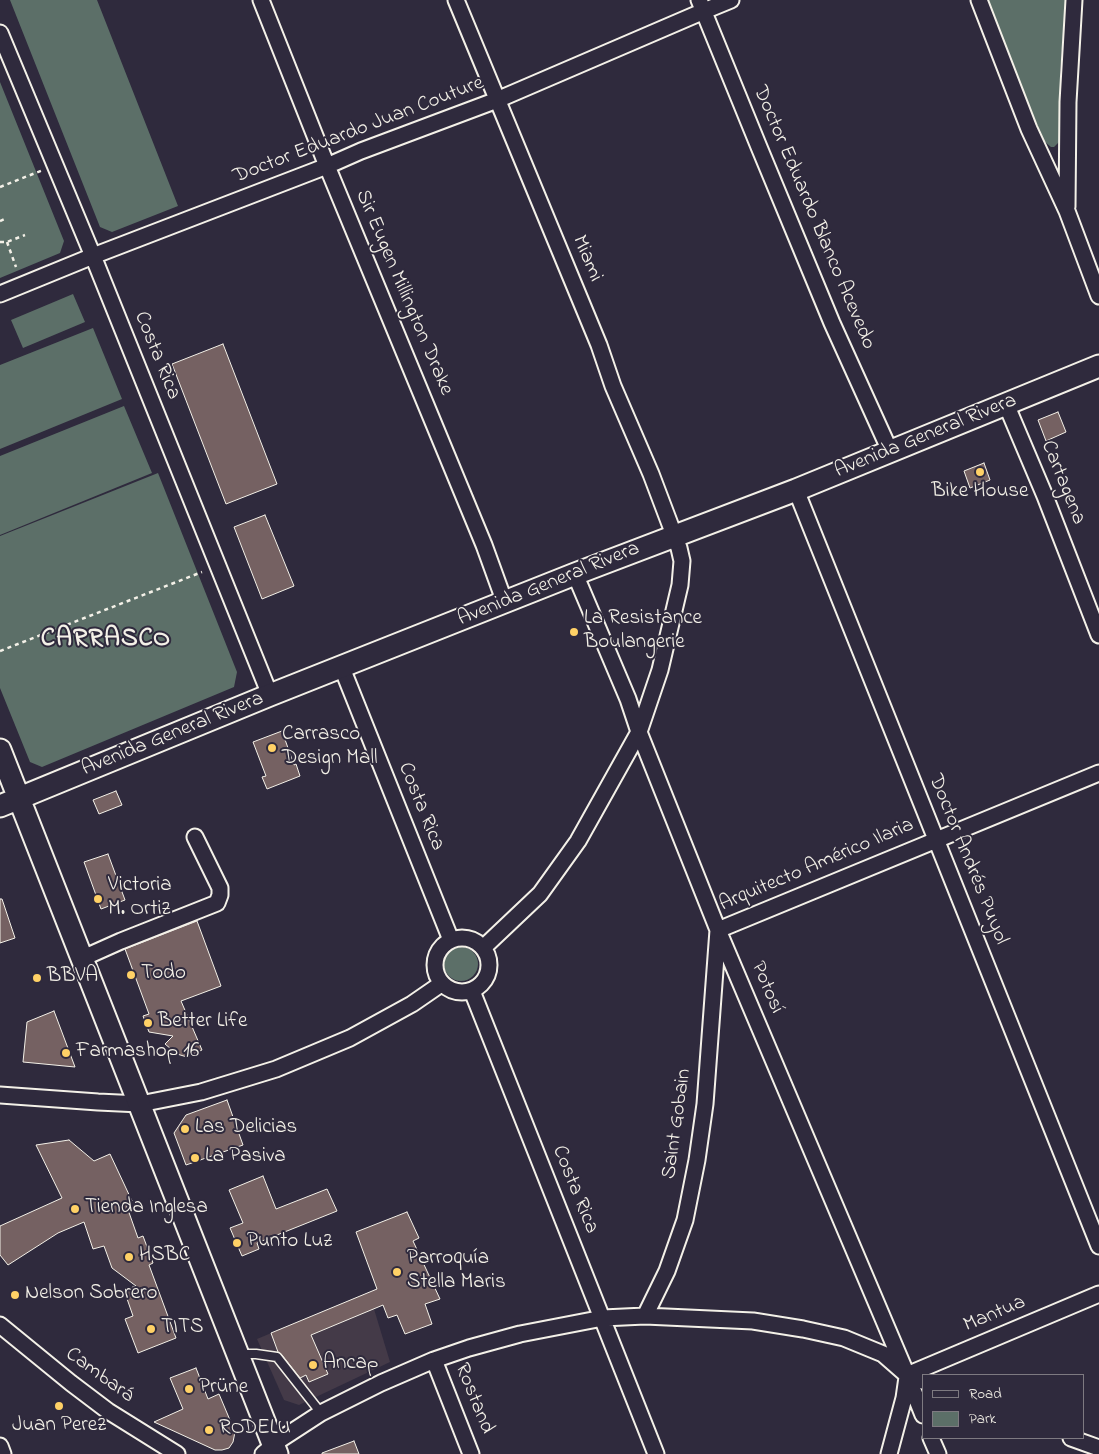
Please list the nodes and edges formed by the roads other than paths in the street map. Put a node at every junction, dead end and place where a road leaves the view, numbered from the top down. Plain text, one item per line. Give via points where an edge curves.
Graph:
1 (261, 0) edge
2 (456, 0) edge
3 (731, 0) edge
4 (979, 0) edge
5 (1074, 0) edge
6 (702, 5) edge
7 (0, 33) edge
8 (497, 100) junction
9 (327, 166) junction
10 (1068, 211) junction
11 (93, 256) junction
12 (0, 294) edge
13 (1099, 296) edge
14 (1099, 366) edge
15 (1006, 404) junction
16 (890, 451) junction
17 (796, 490) junction
18 (674, 536) junction
19 (575, 574) junction
20 (505, 603) junction
21 (1099, 635) edge
22 (342, 668) junction
23 (270, 695) junction
24 (639, 732) junction
25 (0, 750) edge
26 (1099, 773) edge
27 (20, 798) junction
28 (0, 806) edge
29 (195, 837) dead end
30 (936, 840) junction
31 (718, 930) junction
32 (451, 940) junction
33 (483, 948) junction
34 (82, 958) junction
35 (441, 984) junction
36 (472, 991) junction
37 (0, 1095) edge
38 (140, 1104) junction
39 (1099, 1246) edge
40 (1099, 1294) edge
41 (645, 1316) junction
42 (603, 1318) junction
43 (0, 1326) edge
44 (238, 1354) junction
45 (434, 1360) junction
46 (907, 1375) junction
47 (922, 1381) edge
48 (321, 1412) junction
49 (922, 1412) edge
50 (931, 1439) edge
51 (1074, 1439) edge
52 (0, 1446) edge
53 (1099, 1448) edge
54 (271, 1451) edge
55 (3, 1454) edge
56 (177, 1454) edge
57 (471, 1454) edge
58 (656, 1454) edge
59 (889, 1454) edge
60 (938, 1454) edge

1 - 9 street, Sir Eugen Millington Drake
2 - 8 street, Miami
3 - 6 street, Doctor Eduardo Juan Couture
4 - 10 street via 1029,129
5 - 10 street via 1068,102
6 - 8 street, Doctor Eduardo Juan Couture
6 - 16 street, Doctor Eduardo Blanco Acevedo via 828,314
7 - 11 street, Costa Rica
8 - 9 street, Doctor Eduardo Juan Couture
8 - 18 street, Miami
9 - 11 street, Doctor Eduardo Juan Couture
9 - 20 street, Sir Eugen Millington Drake via 477,527
10 - 13 street
11 - 12 street, Doctor Eduardo Juan Couture
11 - 23 street, Costa Rica
14 - 15 main road, Avenida General Rivera
15 - 16 main road, Avenida General Rivera
15 - 21 street, Cartagena
16 - 17 main road, Avenida General Rivera
17 - 18 main road, Avenida General Rivera
17 - 30 street, Doctor Andrés Puyol
18 - 19 main road, Avenida General Rivera
18 - 24 street, Miami via 682,561 680,585 660,670
19 - 20 main road, Avenida General Rivera
19 - 24 street, Potosí
20 - 22 main road, Avenida General Rivera
22 - 23 main road, Avenida General Rivera
22 - 32 street, Costa Rica
23 - 27 main road, Avenida General Rivera
24 - 31 street, Potosí
24 - 33 street, Miami via 578,841 540,894
25 - 27 main road
26 - 30 street, Arquitecto Américo Ilaria
27 - 28 main road, Avenida General Rivera
27 - 34 main road
29 - 34 street via 220,888 217,903
30 - 31 street, Arquitecto Américo Ilaria
30 - 39 street, Doctor Andrés Puyol
31 - 41 street, Saint Gobain via 705,1104 697,1160 685,1220
31 - 46 street, Potosí
32 - 33 street via 468,938
32 - 35 street via 436,955 434,970
33 - 36 street via 488,959 488,972
34 - 38 main road
35 - 36 street via 458,993
35 - 38 street via 350,1038 276,1069 201,1092
36 - 42 street, Costa Rica
37 - 38 street
38 - 44 main road
40 - 46 street, Mantua
41 - 42 street
41 - 46 street via 753,1321 844,1338 883,1354
42 - 45 street via 520,1334
42 - 58 street, Costa Rica
43 - 56 street, Cambará via 108,1411
44 - 48 lane via 278,1357
44 - 54 main road
45 - 48 street
45 - 57 street, Rostand
46 - 47 street
46 - 49 street, Potosí
46 - 59 street
48 - 54 street
50 - 60 street
51 - 53 street
52 - 55 street

